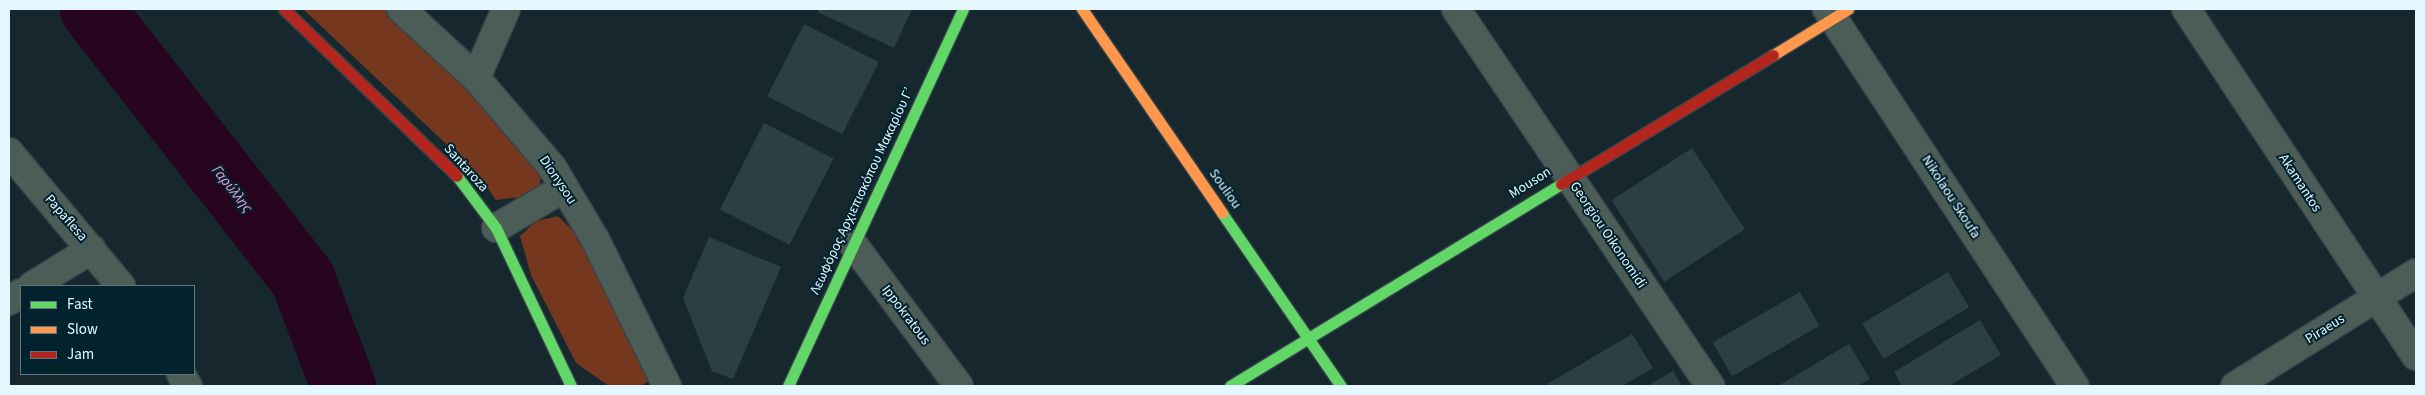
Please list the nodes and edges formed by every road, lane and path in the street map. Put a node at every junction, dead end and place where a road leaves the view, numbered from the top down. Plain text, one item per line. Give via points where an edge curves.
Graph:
1 (284, 9) edge
2 (401, 9) edge
3 (506, 9) edge
4 (963, 9) edge
5 (1082, 9) edge
6 (1456, 9) edge
7 (2186, 9) edge
8 (1836, 12) edge
9 (476, 78) junction
10 (9, 152) edge
11 (1568, 177) junction
12 (564, 188) junction
13 (496, 228) junction
14 (853, 244) junction
15 (92, 249) junction
16 (2416, 273) edge
17 (34, 285) edge
18 (120, 285) edge
19 (20, 294) edge
20 (2375, 297) junction
21 (9, 301) edge
22 (1309, 337) junction
23 (2416, 356) edge
24 (182, 375) edge
25 (188, 386) edge
26 (571, 386) edge
27 (667, 386) edge
28 (788, 386) edge
29 (959, 386) edge
30 (1230, 386) edge
31 (1341, 386) edge
32 (1710, 386) edge
33 (2075, 386) edge
34 (2235, 386) edge

1 - 13 street, Santaroza via 459,178
2 - 9 street, Dionysou
3 - 9 street
4 - 14 street, Λεωφόρος Αρχιεπισκόπου Μακαρίου Γ’
5 - 22 street, Souliou
6 - 11 street, Georgiou Oikonomidi
7 - 20 street, Akamantos
8 - 11 street, Mouson
8 - 33 street, Nikolaou Skoufa
9 - 12 street, Dionysou via 552,167
10 - 15 street, Papaflesa
11 - 22 street, Mouson
11 - 32 street, Georgiou Oikonomidi
12 - 13 street
12 - 27 street, Dionysou via 595,239
13 - 26 street, Santaroza
14 - 28 street, Λεωφόρος Αρχιεπισκόπου Μακαρίου Γ’
14 - 29 street, Ippokratous
15 - 17 street
15 - 18 street, Papaflesa
16 - 20 street, Piraeus
19 - 21 street
20 - 23 street, Akamantos
20 - 34 street, Piraeus
22 - 30 street, Mouson
22 - 31 street, Souliou
24 - 25 street

